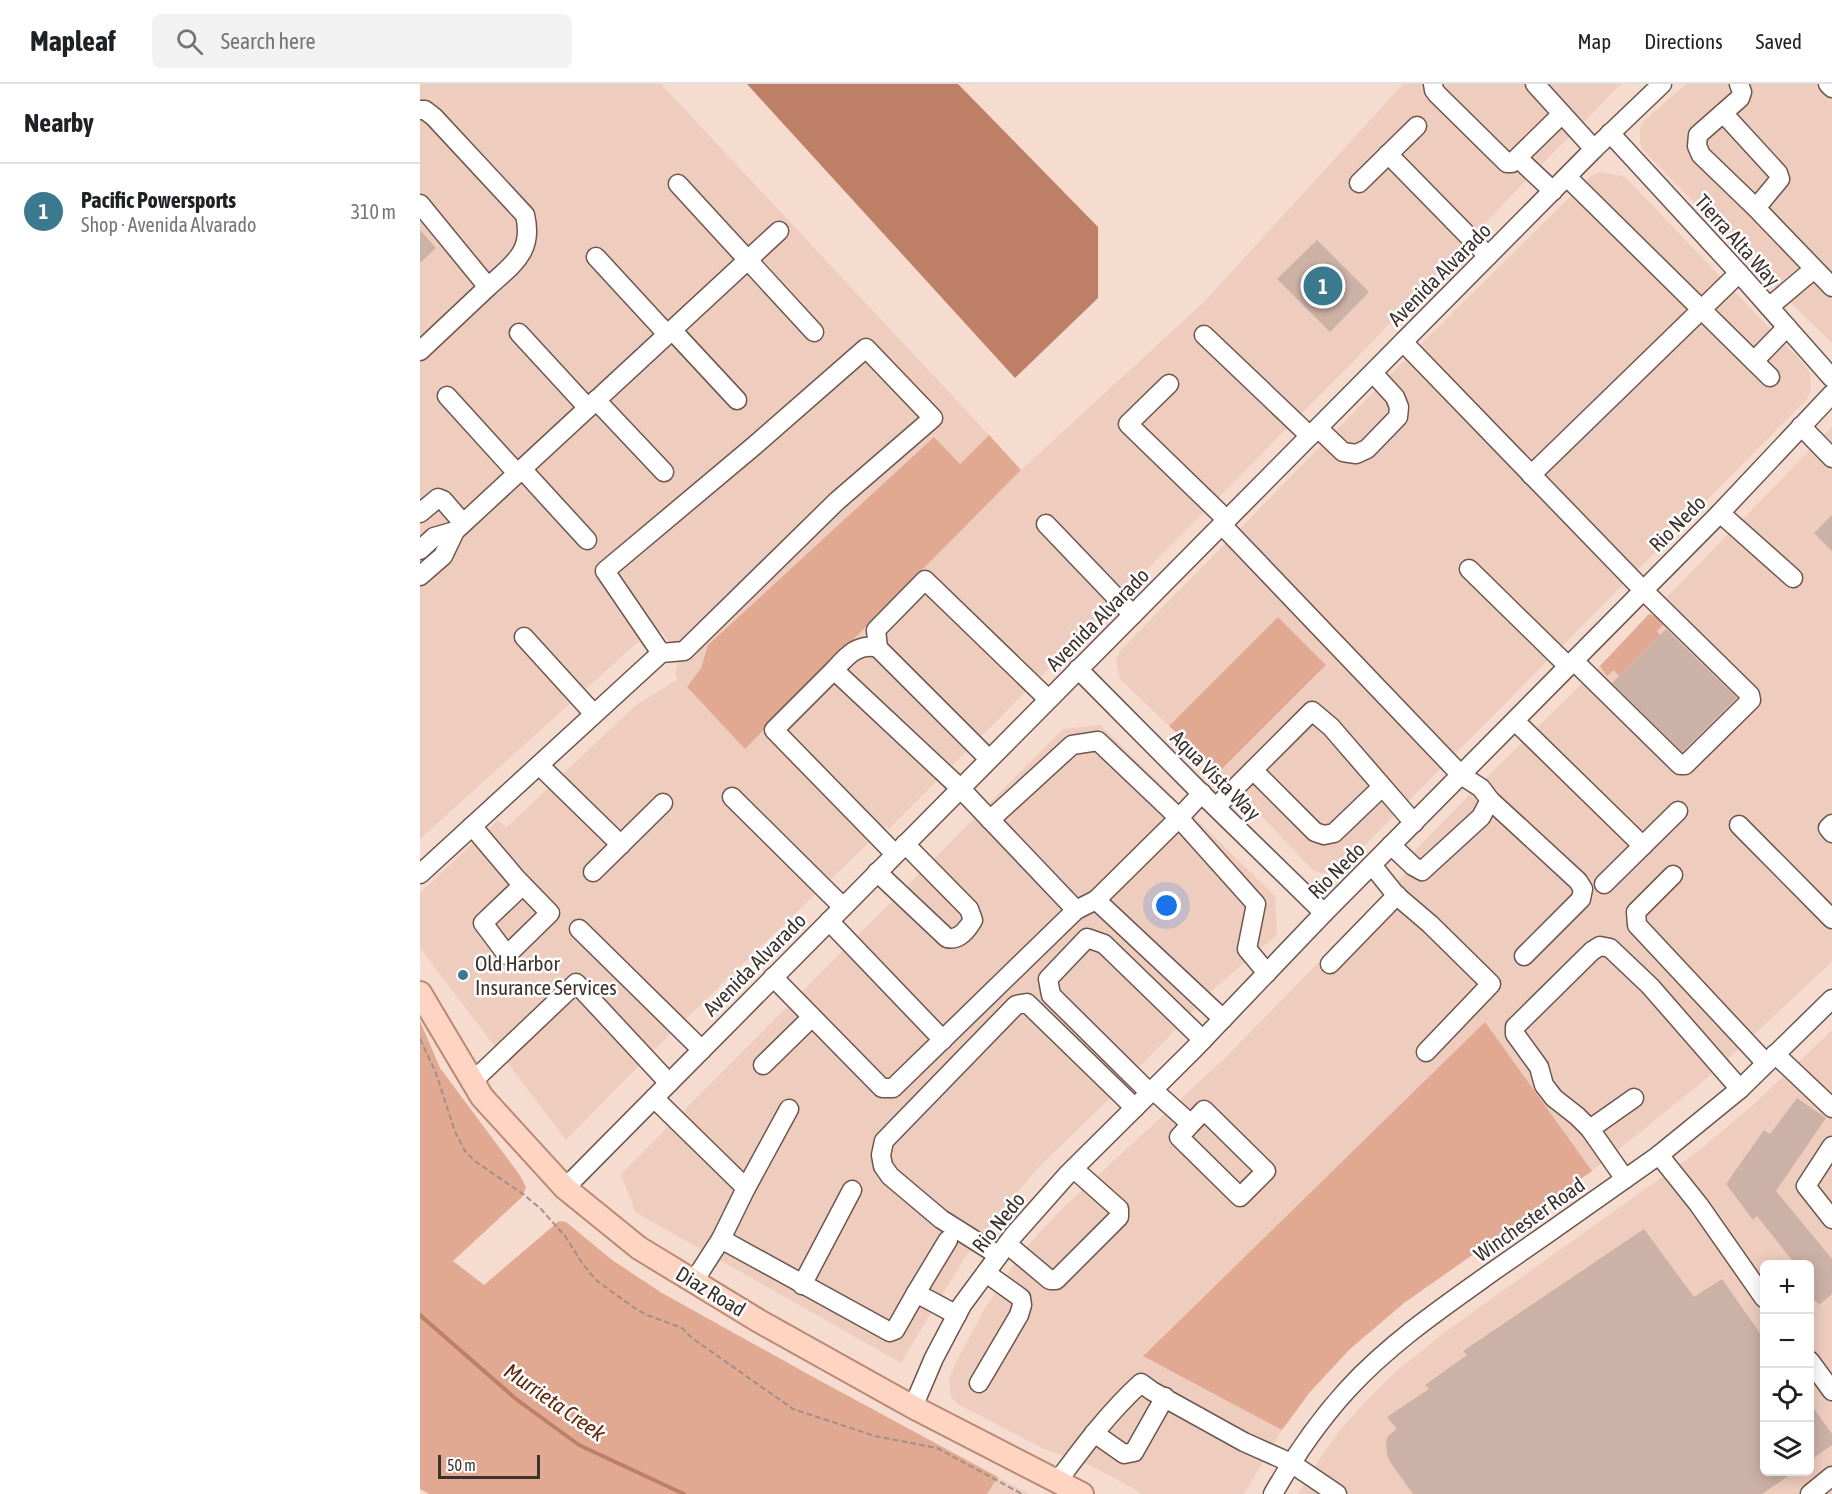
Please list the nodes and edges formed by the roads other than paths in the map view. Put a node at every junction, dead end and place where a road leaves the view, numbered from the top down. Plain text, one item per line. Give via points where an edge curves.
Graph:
1 (1433, 84) edge
2 (1534, 84) edge
3 (1662, 84) edge
4 (1739, 84) edge
5 (1828, 84) edge
6 (1832, 88) edge
7 (420, 110) edge
8 (1724, 113) junction
9 (1562, 114) junction
10 (1417, 126) dead end
11 (1610, 133) junction
12 (1594, 149) junction
13 (1388, 154) junction
14 (1516, 159) junction
15 (1567, 177) junction
16 (1359, 183) dead end
17 (678, 184) dead end
18 (1553, 191) junction
19 (420, 204) edge
20 (1756, 208) junction
21 (778, 231) dead end
22 (1488, 256) junction
23 (596, 257) dead end
24 (747, 260) junction
25 (1814, 269) junction
26 (1739, 273) junction
27 (488, 287) junction
28 (1832, 287) edge
29 (1769, 307) junction
30 (1701, 309) junction
31 (1786, 327) junction
32 (670, 332) junction
33 (814, 332) dead end
34 (519, 333) dead end
35 (1204, 335) dead end
36 (1403, 342) junction
37 (420, 351) edge
38 (1754, 361) junction
39 (1373, 373) junction
40 (1770, 377) dead end
41 (1832, 378) edge
42 (1169, 384) dead end
43 (1832, 394) edge
44 (447, 396) dead end
45 (737, 400) dead end
46 (592, 404) junction
47 (1801, 426) junction
48 (1314, 432) junction
49 (1832, 458) edge
50 (520, 471) junction
51 (664, 472) dead end
52 (1531, 475) junction
53 (420, 513) edge
54 (1719, 513) junction
55 (1224, 523) junction
56 (1046, 524) dead end
57 (459, 527) junction
58 (587, 540) dead end
59 (420, 550) edge
60 (1469, 569) dead end
61 (420, 576) edge
62 (1793, 578) dead end
63 (1643, 590) junction
64 (1133, 615) junction
65 (524, 637) dead end
66 (878, 648) junction
67 (662, 653) junction
68 (1571, 663) junction
69 (1078, 669) junction
70 (834, 670) junction
71 (1048, 699) junction
72 (594, 714) junction
73 (1515, 721) junction
74 (989, 759) junction
75 (539, 765) junction
76 (1253, 770) junction
77 (1461, 775) junction
78 (1382, 787) junction
79 (960, 788) junction
80 (1202, 793) junction
81 (732, 797) dead end
82 (1490, 800) junction
83 (663, 803) dead end
84 (1216, 807) junction
85 (1678, 811) dead end
86 (1179, 818) junction
87 (990, 820) junction
88 (1414, 823) junction
89 (1832, 824) edge
90 (1739, 825) dead end
91 (472, 826) junction
92 (1832, 833) edge
93 (621, 845) junction
94 (1391, 845) junction
95 (1643, 846) junction
96 (900, 849) junction
97 (1372, 865) junction
98 (593, 872) dead end
99 (878, 872) junction
100 (420, 874) edge
101 (1673, 875) dead end
102 (1604, 884) dead end
103 (523, 885) dead end
104 (1397, 895) junction
105 (1096, 900) junction
106 (843, 907) junction
107 (1076, 910) junction
108 (1324, 913) junction
109 (1832, 919) edge
110 (829, 921) junction
111 (579, 929) dead end
112 (1524, 956) dead end
113 (1330, 964) dead end
114 (1267, 973) junction
115 (773, 977) junction
116 (420, 993) edge
117 (1832, 999) edge
118 (812, 1017) junction
119 (1222, 1019) junction
120 (943, 1040) junction
121 (1203, 1040) junction
122 (702, 1050) junction
123 (1426, 1052) dead end
124 (1771, 1058) junction
125 (763, 1065) dead end
126 (472, 1081) junction
127 (669, 1083) junction
128 (1740, 1089) junction
129 (1152, 1091) junction
130 (654, 1098) junction
131 (1634, 1098) dead end
132 (789, 1108) dead end
133 (1135, 1108) junction
134 (1832, 1108) edge
135 (1191, 1124) junction
136 (1590, 1130) junction
137 (1832, 1146) edge
138 (1659, 1155) junction
139 (1074, 1169) junction
140 (1625, 1179) junction
141 (565, 1188) junction
142 (746, 1188) junction
143 (852, 1190) dead end
144 (1832, 1219) edge
145 (721, 1239) junction
146 (948, 1240) dead end
147 (1002, 1249) junction
148 (986, 1273) junction
149 (694, 1281) junction
150 (802, 1285) junction
151 (1760, 1292) edge
152 (916, 1293) junction
153 (957, 1314) junction
154 (1814, 1368) edge
155 (980, 1383) dead end
156 (1832, 1391) edge
157 (1165, 1397) junction
158 (913, 1407) junction
159 (1094, 1433) junction
160 (1291, 1463) junction
161 (1832, 1476) edge
162 (1057, 1482) junction
163 (1082, 1494) edge
164 (1273, 1494) edge
165 (1337, 1494) edge
166 (1810, 1494) edge

1 - 14 street via 1437,94 1506,163
2 - 9 street
3 - 11 street, Avenida Alvarado
4 - 8 street via 1740,98
5 - 6 street
7 - 27 street via 434,117 525,215 525,249
8 - 20 street via 1778,173 1780,179
8 - 20 street via 1698,135 1696,146
9 - 12 street
9 - 14 street
10 - 13 street
11 - 12 street, Avenida Alvarado
11 - 26 street, Tierra Alta Way
12 - 15 street, Avenida Alvarado
13 - 16 street
13 - 22 street
14 - 18 street
15 - 18 street, Avenida Alvarado
15 - 30 street
17 - 24 street
18 - 22 street, Avenida Alvarado
19 - 27 street
20 - 25 street
21 - 24 street
22 - 36 street, Avenida Alvarado
23 - 32 street
24 - 32 street
24 - 33 street
25 - 28 street
25 - 29 street
26 - 29 street, Tierra Alta Way
26 - 30 street
27 - 37 street
29 - 31 street, Tierra Alta Way
30 - 38 street
30 - 52 street
31 - 38 street
31 - 41 street, Tierra Alta Way
32 - 45 street
32 - 46 street
34 - 46 street
35 - 48 street
36 - 39 street, Avenida Alvarado
36 - 52 street
38 - 40 street
39 - 48 street, Avenida Alvarado
39 - 48 street via 1400,407 1398,417 1367,449 1356,454 1343,452
42 - 55 street via 1128,424
43 - 47 street, Rio Nedo
44 - 50 street
46 - 50 street
46 - 51 street
47 - 49 street
47 - 54 street, Rio Nedo
48 - 55 street, Avenida Alvarado
50 - 57 street
50 - 58 street
52 - 63 street
53 - 57 street via 438,498
54 - 62 street
54 - 63 street, Rio Nedo
55 - 64 street, Avenida Alvarado
55 - 77 street
56 - 64 street
57 - 59 street via 434,537
57 - 61 street via 443,556
60 - 68 street
63 - 68 street, Rio Nedo
63 - 68 street via 1751,700 1685,765 1680,765
64 - 69 street, Avenida Alvarado
65 - 72 street
66 - 70 street via 858,648
66 - 71 street via 876,630 925,580
66 - 74 street
67 - 67 street via 605,571 866,348 933,418 837,501 684,651
67 - 72 street
68 - 73 street, Rio Nedo
69 - 71 street, Avenida Alvarado
69 - 80 street, Aqua Vista Way
70 - 79 street
70 - 96 street via 774,730
71 - 74 street, Avenida Alvarado
72 - 75 street
73 - 77 street, Rio Nedo
73 - 95 street
74 - 79 street, Avenida Alvarado
75 - 91 street
75 - 93 street
76 - 78 street via 1315,831 1324,835 1334,833
76 - 78 street via 1311,711 1331,727
76 - 84 street
77 - 82 street via 1481,788
77 - 88 street, Rio Nedo
78 - 88 street
79 - 87 street
79 - 96 street, Avenida Alvarado
80 - 84 street, Aqua Vista Way
80 - 86 street
81 - 106 street
82 - 94 street via 1481,818 1422,871
82 - 112 street via 1583,889 1581,899
83 - 93 street
84 - 108 street, Aqua Vista Way
85 - 95 street
86 - 87 street via 1098,741 1072,745
86 - 105 street
86 - 114 street via 1256,904 1247,949
87 - 107 street
88 - 94 street, Rio Nedo
89 - 92 street via 1827,828
90 - 109 street
91 - 100 street
91 - 103 street
93 - 98 street
94 - 97 street, Rio Nedo
95 - 102 street
96 - 99 street, Avenida Alvarado
96 - 99 street via 969,909 973,920 960,936 947,938
97 - 104 street
97 - 108 street, Rio Nedo
99 - 106 street, Avenida Alvarado
101 - 124 street via 1636,912 1637,925
104 - 113 street
104 - 123 street via 1491,984
105 - 107 street
105 - 119 street
106 - 110 street, Avenida Alvarado
107 - 120 street
108 - 114 street, Rio Nedo
110 - 115 street, Avenida Alvarado
110 - 120 street
111 - 122 street
114 - 119 street, Rio Nedo
115 - 118 street
115 - 122 street, Avenida Alvarado
116 - 126 main road, Diaz Road
117 - 124 street, Winchester Road
118 - 120 street via 882,1088 896,1087
118 - 125 street
119 - 121 street, Rio Nedo
121 - 129 street, Rio Nedo
121 - 129 street via 1104,944 1087,938 1048,979 1051,995
122 - 127 street, Avenida Alvarado
124 - 128 street, Winchester Road
124 - 134 street
126 - 127 street via 576,983
126 - 141 main road, Diaz Road
127 - 130 street, Avenida Alvarado
128 - 136 street via 1650,986 1610,948 1600,946 1515,1028 1515,1034 1539,1067 1544,1085
128 - 138 street, Winchester Road
129 - 133 street, Rio Nedo
129 - 135 street
130 - 141 street, Avenida Alvarado
130 - 142 street
131 - 136 street
132 - 142 street
133 - 139 street, Rio Nedo
133 - 147 street via 1027,1003 1016,1005 884,1141 881,1155 890,1176 941,1219
135 - 135 street via 1204,1110 1266,1171 1240,1197 1179,1137
136 - 140 street
137 - 144 street via 1806,1186
138 - 140 street, Winchester Road
138 - 151 street
139 - 147 street, Rio Nedo
139 - 147 street via 1119,1209 1119,1217 1056,1280
140 - 160 street, Winchester Road via 1428,1318 1385,1353 1326,1414
141 - 149 main road, Diaz Road via 639,1248
142 - 145 street
143 - 150 street
145 - 149 street
145 - 150 street
146 - 152 street
147 - 148 street, Rio Nedo
148 - 153 street, Rio Nedo
148 - 155 street via 1021,1298 1022,1305
149 - 158 main road, Diaz Road
150 - 152 street via 890,1332 895,1330
152 - 153 street
153 - 158 street, Rio Nedo
154 - 156 street
157 - 159 street via 1141,1383
157 - 159 street via 1134,1452 1124,1454
157 - 160 street via 1244,1442
158 - 162 main road, Diaz Road
159 - 162 street
160 - 164 street, Winchester Road
160 - 165 street
161 - 166 street
162 - 163 main road, Diaz Road

